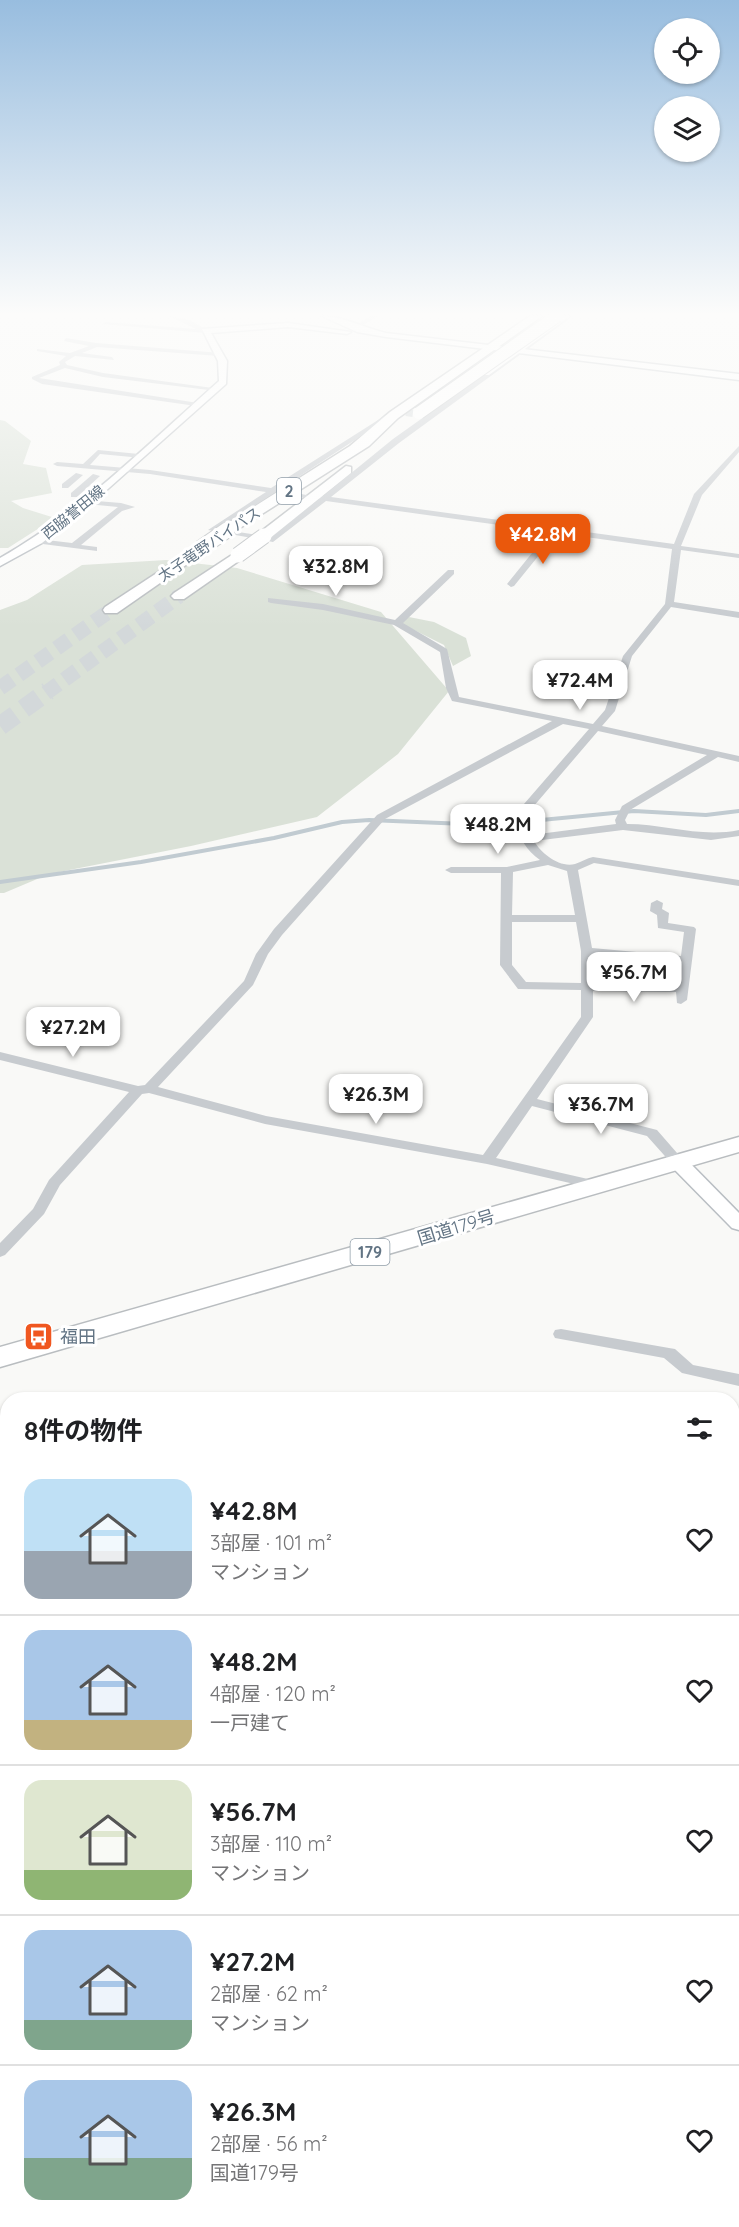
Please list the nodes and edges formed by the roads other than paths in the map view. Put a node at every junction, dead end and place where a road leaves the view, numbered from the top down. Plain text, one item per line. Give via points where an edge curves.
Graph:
1 (179, 420) edge
2 (383, 420) tunnel mouth
3 (404, 420) tunnel mouth
4 (407, 420) edge
5 (425, 420) edge
6 (737, 452) edge
7 (139, 456) junction
8 (57, 464) dead end
9 (85, 466) junction
10 (125, 469) junction
11 (63, 473) dead end
12 (79, 475) junction
13 (96, 476) junction
14 (114, 478) junction
15 (276, 491) junction
16 (69, 492) junction
17 (292, 494) dead end
18 (307, 496) dead end
19 (112, 497) dead end
20 (92, 498) junction
21 (323, 498) junction
22 (554, 531) junction
23 (38, 541) junction
24 (75, 545) junction
25 (677, 546) junction
26 (94, 549) dead end
27 (739, 556) edge
28 (0, 563) edge
29 (451, 572) dead end
30 (511, 584) dead end
31 (179, 596) tunnel mouth
32 (271, 600) dead end
33 (669, 604) junction
34 (111, 610) tunnel mouth
35 (739, 615) edge
36 (397, 623) junction
37 (560, 721) junction
38 (596, 728) junction
39 (716, 754) junction
40 (739, 759) edge
41 (624, 827) junction
42 (739, 833) edge
43 (526, 839) junction
44 (547, 862) junction
45 (572, 868) junction
46 (451, 870) dead end
47 (507, 870) junction
48 (739, 883) edge
49 (657, 903) dead end
50 (507, 918) junction
51 (582, 919) junction
52 (588, 951) junction
53 (685, 960) junction
54 (588, 987) junction
55 (0, 1056) edge
56 (143, 1090) junction
57 (530, 1101) junction
58 (739, 1144) edge
59 (487, 1160) junction
60 (677, 1161) junction
61 (596, 1185) junction
62 (739, 1224) edge
63 (0, 1252) edge
64 (561, 1334) dead end
65 (0, 1357) edge
66 (739, 1380) edge

1 - 7 main road, 西脇誉田線
2 - 15 street
3 - 34 highway, 太子竜野バイパス / 2, bridge via 227,530
4 - 31 highway, 太子竜野バイパス / 2, bridge via 264,536
5 - 21 street
6 - 25 street via 698,494
7 - 9 street via 98,452
7 - 10 main road, 西脇誉田線
8 - 9 street
9 - 10 street
10 - 14 main road, 西脇誉田線
10 - 15 street
11 - 12 street
12 - 13 street
12 - 16 street
13 - 14 street
13 - 16 street
14 - 20 main road, 西脇誉田線
15 - 21 street via 212,530 273,540
16 - 20 street
17 - 18 street
19 - 20 street
20 - 23 main road, 西脇誉田線
20 - 24 street via 127,507
21 - 22 street
22 - 25 street
22 - 30 street
23 - 24 street
23 - 28 main road, 西脇誉田線
24 - 26 street
25 - 27 street
25 - 33 street
29 - 36 street
32 - 36 street
33 - 35 street
33 - 38 street via 628,656 610,711
36 - 37 street via 444,651 450,692 455,699
37 - 38 street
37 - 56 street via 381,817 278,932 249,982
38 - 39 street
38 - 43 street via 522,815 521,830
39 - 40 street
39 - 41 street via 626,808 620,820
41 - 42 street via 701,836
41 - 43 street
43 - 44 street
44 - 45 street
44 - 47 street
45 - 48 street via 593,860
45 - 51 street
46 - 47 street
47 - 50 street
49 - 53 street via 656,911 663,913 662,926 690,929
50 - 51 street
50 - 54 street via 506,965 522,986
51 - 52 street
52 - 53 street
52 - 54 street
53 - 54 street via 681,994
54 - 57 street via 586,1017
55 - 56 street
56 - 59 street via 265,1120
56 - 63 street via 54,1183 39,1210
57 - 59 street
57 - 60 street via 652,1133
58 - 60 highway, 国道179号 / 179
59 - 61 street
60 - 61 highway, 国道179号 / 179
60 - 62 main road
61 - 65 highway, 国道179号 / 179
64 - 66 street via 669,1353 688,1369

